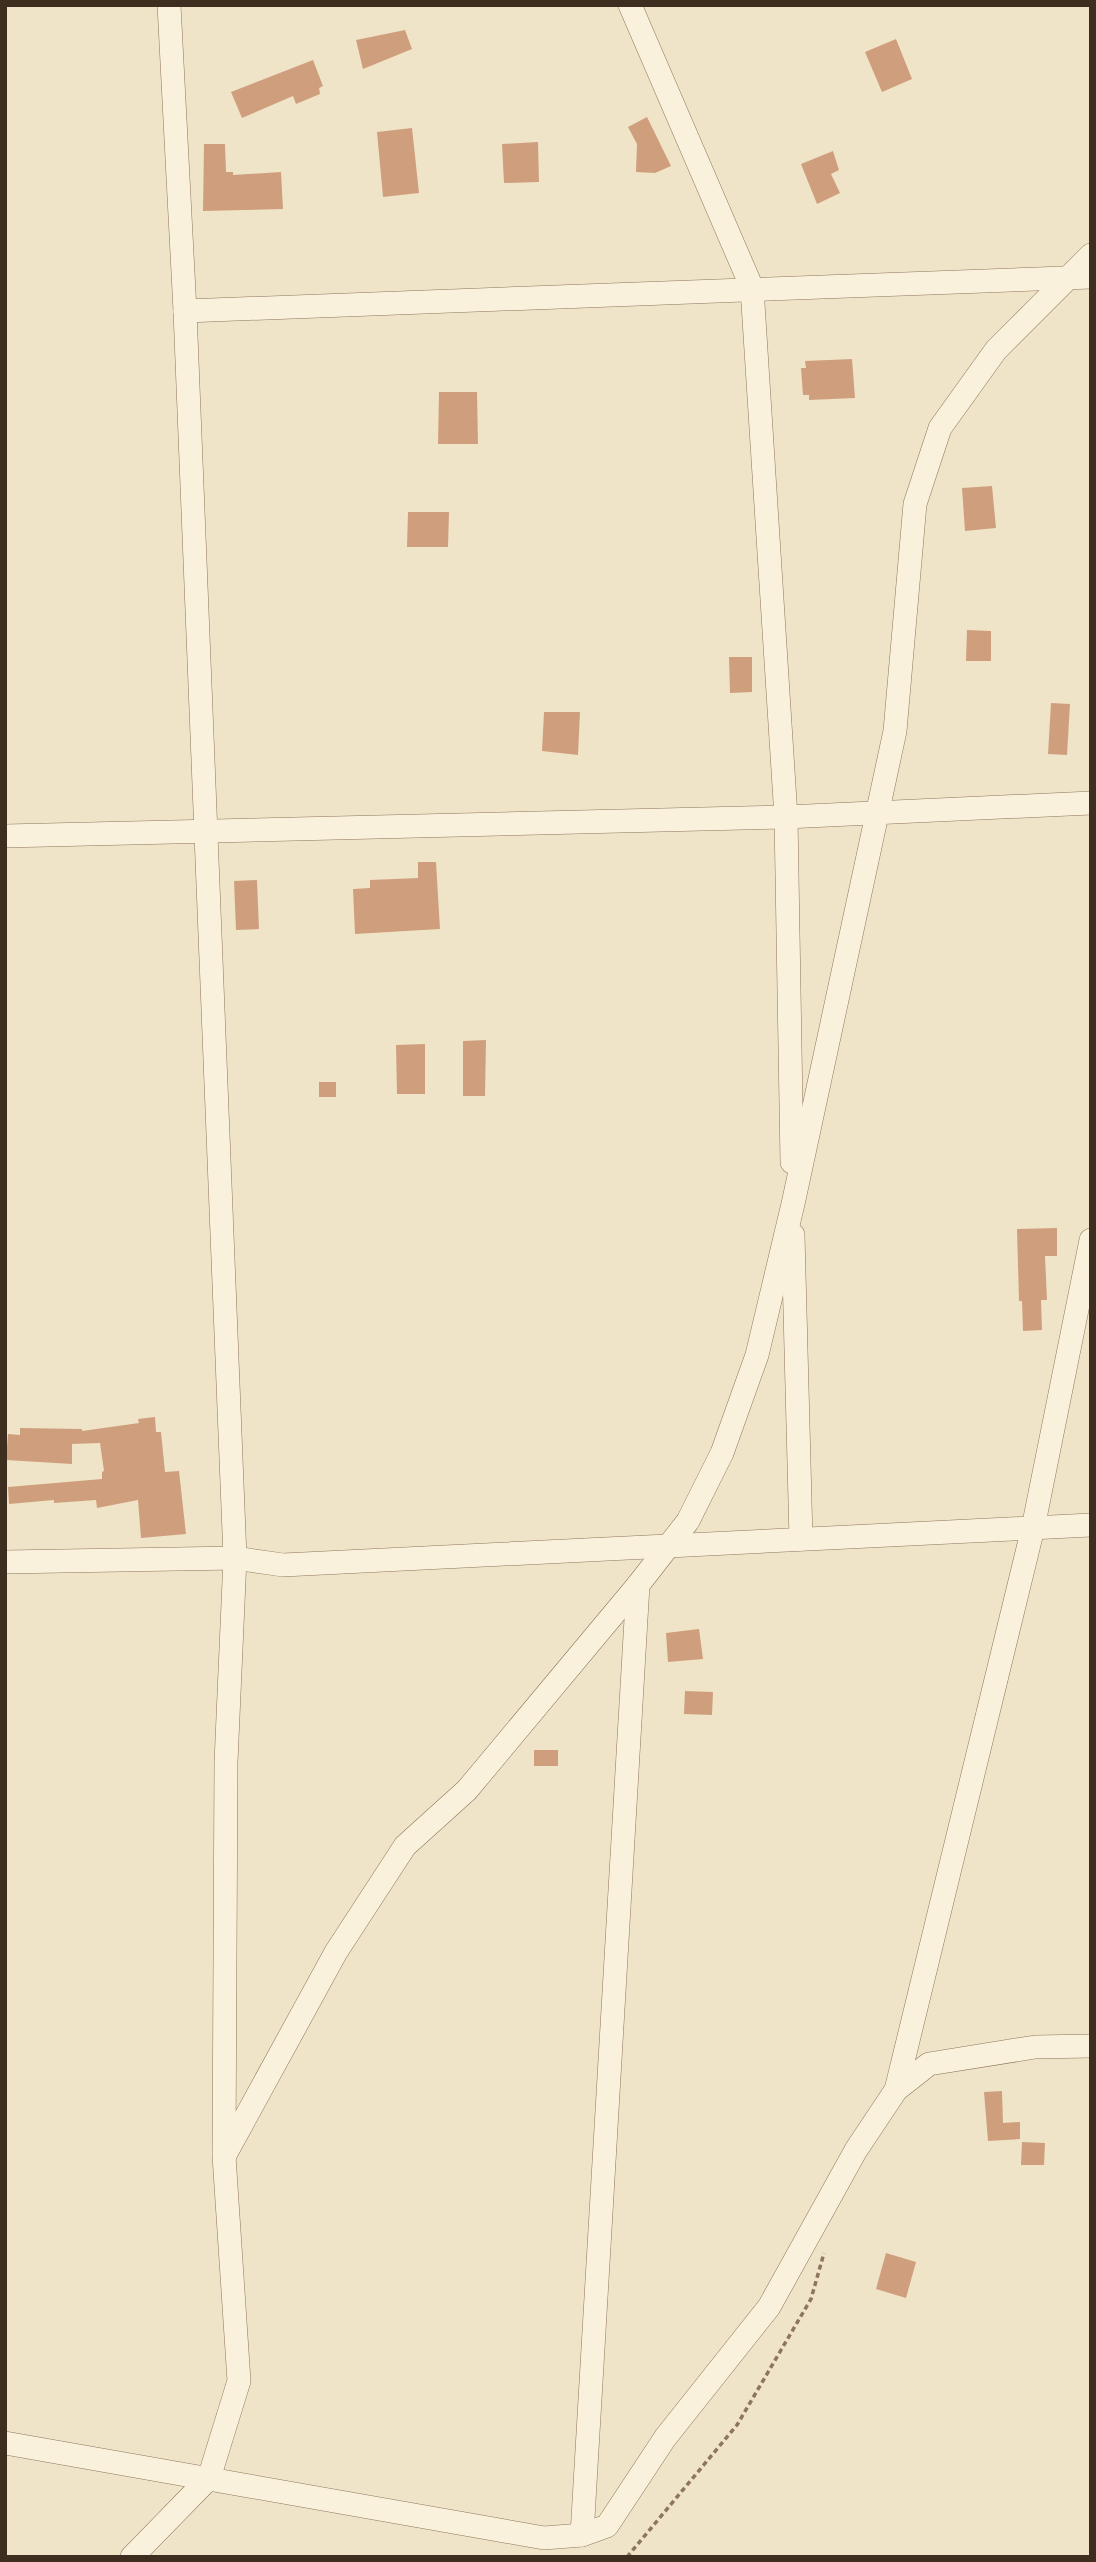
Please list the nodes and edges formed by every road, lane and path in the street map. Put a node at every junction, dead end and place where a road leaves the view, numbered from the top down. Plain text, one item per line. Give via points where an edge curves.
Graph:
1 (169, 5) edge
2 (630, 5) edge
3 (1091, 255) edge
4 (1091, 277) edge
5 (1065, 279) junction
6 (752, 288) junction
7 (185, 311) junction
8 (1091, 803) edge
9 (876, 813) junction
10 (786, 817) junction
11 (206, 829) junction
12 (5, 836) edge
13 (793, 1204) junction
14 (1091, 1240) edge
15 (1091, 1525) edge
16 (1033, 1528) junction
17 (802, 1539) junction
18 (669, 1546) junction
19 (235, 1558) junction
20 (5, 1562) edge
21 (638, 1585) junction
22 (1091, 2046) edge
23 (897, 2090) junction
24 (224, 2156) junction
25 (826, 2249) dead end
26 (5, 2443) edge
27 (209, 2478) junction
28 (582, 2535) junction
29 (132, 2557) edge
30 (627, 2557) edge

1 - 7 street
2 - 6 street
3 - 5 street
4 - 5 street
5 - 6 street
5 - 9 street via 996,350 940,428 915,504 895,731
6 - 7 street
6 - 10 street
7 - 11 street
8 - 9 street
9 - 10 street
9 - 13 street
10 - 11 street
10 - 13 street
11 - 12 street
11 - 19 street
13 - 17 street
13 - 18 street via 757,1354 726,1440 688,1521
14 - 16 street
15 - 16 street
16 - 17 street
16 - 23 street
17 - 18 street
18 - 19 street via 283,1564
18 - 21 street
19 - 20 street
19 - 24 street via 226,1762
21 - 24 street via 467,1790 405,1846 335,1952
21 - 28 street
22 - 23 street via 1035,2047 929,2064
23 - 28 street via 856,2150 769,2307 665,2438 607,2526
24 - 27 street via 239,2381
25 - 30 path via 811,2299 737,2425
26 - 27 street
27 - 28 street via 544,2538
27 - 29 street

